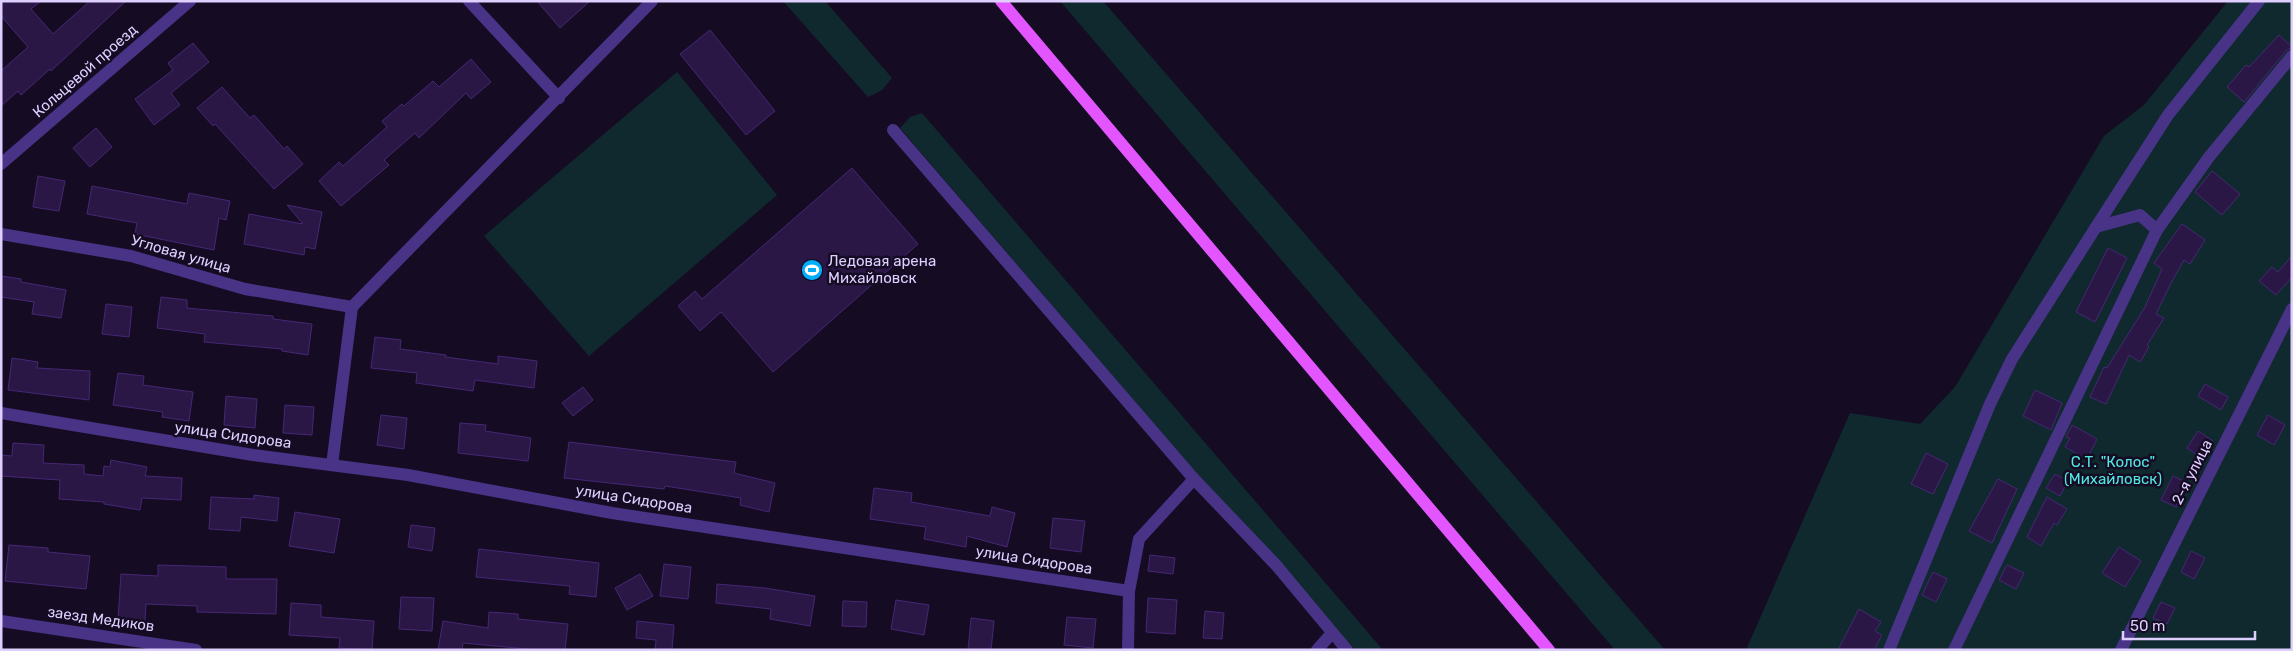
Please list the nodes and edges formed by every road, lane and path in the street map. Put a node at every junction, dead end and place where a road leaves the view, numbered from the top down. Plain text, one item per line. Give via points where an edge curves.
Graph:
1 (190, 1) edge
2 (469, 1) edge
3 (652, 1) edge
4 (1001, 1) edge
5 (2259, 1) edge
6 (2292, 56) edge
7 (559, 98) junction
8 (893, 130) dead end
9 (1, 164) edge
10 (2096, 227) junction
11 (2158, 230) junction
12 (1, 234) edge
13 (352, 307) junction
14 (2292, 309) edge
15 (1, 414) edge
16 (332, 465) junction
17 (1194, 479) junction
18 (1129, 591) junction
19 (1, 621) edge
20 (1332, 633) junction
21 (196, 650) edge
22 (1128, 650) edge
23 (1316, 650) edge
24 (1347, 650) edge
25 (1550, 650) edge
26 (1889, 650) edge
27 (1954, 650) edge
28 (2121, 650) edge

1 - 9 street, Кольцевой проезд
2 - 7 street
3 - 7 street
4 - 25 main road
5 - 10 street via 2168,115
6 - 11 street via 2209,157
7 - 13 street
8 - 17 street
10 - 11 street via 2140,215
10 - 26 street via 2012,359 1990,404
11 - 27 street
12 - 13 street, Угловая улица via 131,256 244,289
13 - 16 street
14 - 28 street, 2-я улица
15 - 16 street, улица Сидорова via 165,442
16 - 18 street, улица Сидорова via 408,475 612,512
17 - 18 street via 1139,539
17 - 20 street via 1276,565
18 - 22 street
19 - 21 street, заезд Медиков
20 - 23 street
20 - 24 street

